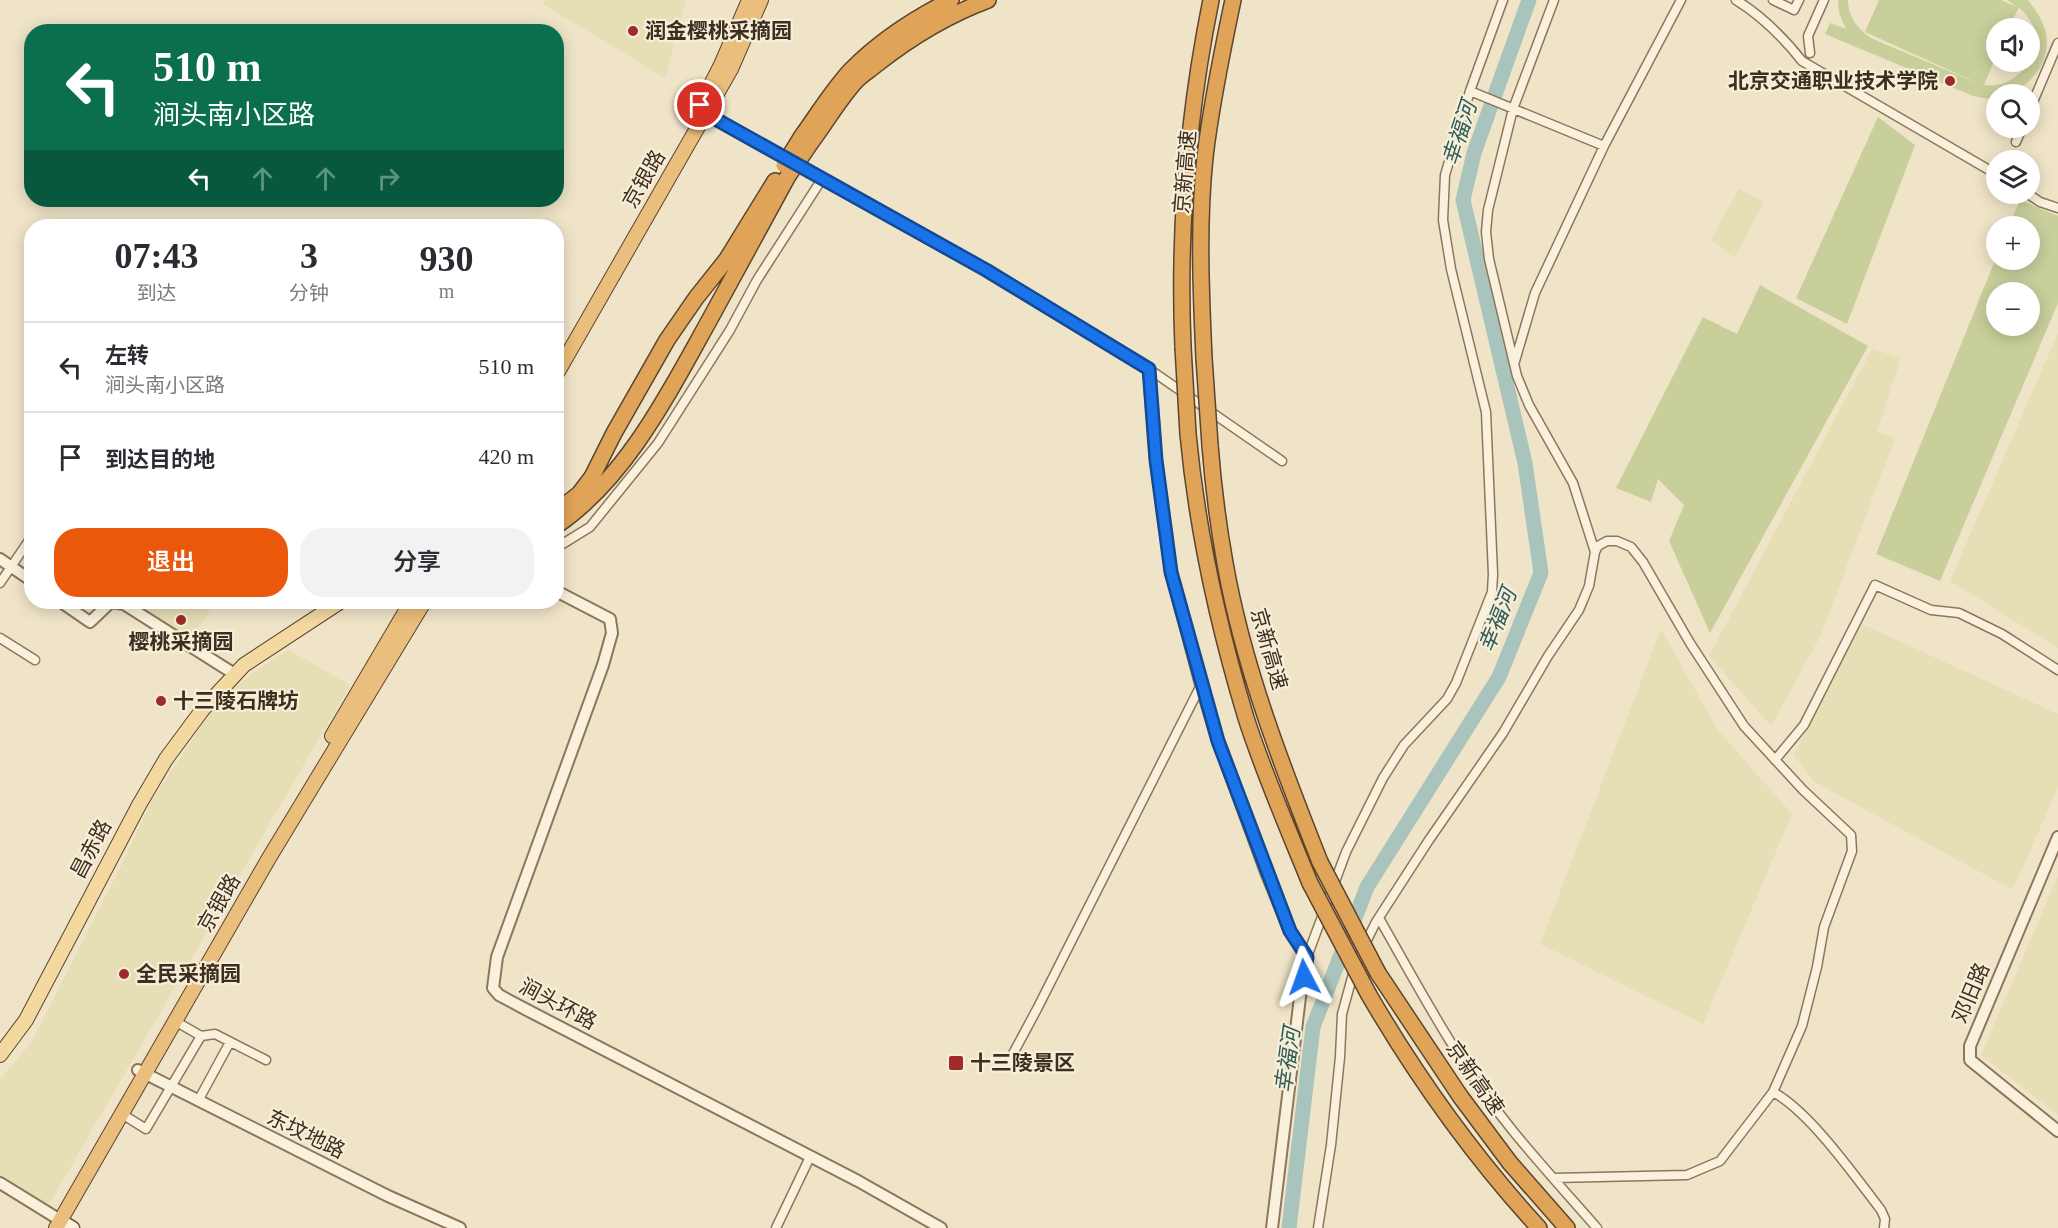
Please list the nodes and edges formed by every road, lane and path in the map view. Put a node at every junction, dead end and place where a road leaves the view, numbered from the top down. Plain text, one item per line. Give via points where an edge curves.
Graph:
1 (749, 0) edge
2 (761, 0) edge
3 (951, 0) edge
4 (974, 0) edge
5 (988, 0) edge
6 (1211, 0) edge
7 (1233, 0) edge
8 (1503, 0) edge
9 (1554, 0) edge
10 (1681, 0) edge
11 (1736, 0) edge
12 (1773, 0) edge
13 (1799, 0) edge
14 (1824, 0) edge
15 (2058, 43) edge
16 (1810, 53) dead end
17 (2040, 85) edge
18 (1470, 91) junction
19 (703, 109) junction
20 (1513, 109) junction
21 (2018, 138) edge
22 (807, 139) junction
23 (2016, 142) dead end
24 (1604, 146) junction
25 (1986, 168) edge
26 (784, 173) junction
27 (822, 179) junction
28 (2040, 202) edge
29 (2058, 208) edge
30 (564, 343) edge
31 (564, 361) edge
32 (1515, 366) junction
33 (1149, 369) junction
34 (1281, 461) dead end
35 (564, 506) edge
36 (564, 520) edge
37 (564, 543) edge
38 (24, 547) edge
39 (1595, 552) junction
40 (0, 559) edge
41 (10, 566) junction
42 (24, 576) edge
43 (0, 583) edge
44 (564, 595) edge
45 (71, 609) edge
46 (104, 609) edge
47 (132, 609) edge
48 (331, 609) edge
49 (407, 609) edge
50 (420, 609) edge
51 (0, 638) edge
52 (36, 660) dead end
53 (2058, 669) edge
54 (236, 675) junction
55 (1201, 685) junction
56 (1775, 760) junction
57 (2058, 837) edge
58 (266, 857) junction
59 (253, 880) junction
60 (1378, 918) junction
61 (1307, 957) junction
62 (175, 1021) junction
63 (201, 1036) junction
64 (230, 1042) junction
65 (0, 1054) edge
66 (266, 1060) dead end
67 (1008, 1063) dead end
68 (142, 1072) junction
69 (171, 1087) junction
70 (1773, 1092) junction
71 (198, 1101) junction
72 (122, 1114) junction
73 (2058, 1131) edge
74 (810, 1157) junction
75 (1554, 1178) junction
76 (0, 1183) edge
77 (56, 1221) edge
78 (926, 1224) edge
79 (45, 1228) edge
80 (73, 1228) edge
81 (460, 1228) edge
82 (776, 1228) edge
83 (941, 1228) edge
84 (1272, 1228) edge
85 (1318, 1228) edge
86 (1539, 1228) edge
87 (1567, 1228) edge
88 (1597, 1228) edge
89 (1884, 1228) edge

1 - 19 highway, 京银路
2 - 19 highway, 京银路 via 731,69
3 - 22 highway via 901,28 851,70
4 - 22 highway via 898,41 856,79
5 - 22 highway via 905,42 856,81
6 - 86 highway, 京新高速, bridge via 1199,59 1182,226 1183,347 1192,481 1224,642 1276,801 1310,883 1368,995 1441,1108 1497,1182
7 - 87 highway, 京新高速, bridge via 1205,158 1202,226 1210,445 1225,564 1242,638 1320,862 1378,973 1460,1096
8 - 18 street
9 - 20 street
10 - 24 street
11 - 25 street via 1755,12 1802,61
12 - 13 street via 1794,10
14 - 16 street via 1808,36
15 - 17 street
18 - 20 street
18 - 61 street via 1445,175 1443,220 1486,412 1492,592 1448,699 1404,745 1361,820
19 - 27 street
19 - 30 highway, 京银路
19 - 31 highway, 京银路
20 - 24 street
20 - 32 street via 1486,232
21 - 23 street
22 - 26 highway, bridge
24 - 32 street via 1535,293
26 - 35 highway via 667,340 592,477
26 - 36 highway via 680,374 636,444 590,499
27 - 33 street via 986,270
27 - 37 street via 658,443 590,527
28 - 29 street
32 - 39 street via 1529,405 1574,483
33 - 34 street
33 - 55 street via 1171,572
38 - 41 street
39 - 56 street via 1607,541 1631,547 1744,726
39 - 60 street via 1589,586 1579,610 1503,734
40 - 41 street
41 - 42 street
41 - 43 street
44 - 74 street, 涧头环路 via 610,619 612,633 496,957 494,988 526,1010
45 - 46 street via 90,622
47 - 54 street
48 - 54 main road, 昌赤路
49 - 58 highway, 京银路
50 - 58 highway, 京银路
51 - 52 street
53 - 56 street via 1959,613 1931,610 1875,585 1804,725
54 - 65 main road, 昌赤路 via 203,709 166,759 26,1020
55 - 61 street via 1266,872 1290,931
55 - 67 street
56 - 70 street via 1851,835 1853,844 1824,927 1802,1026
57 - 73 street, 邓旧路 via 1970,1046 1970,1060
58 - 59 highway, 京银路
59 - 62 highway, 京银路
59 - 68 highway, 京银路
60 - 75 street via 1472,1075
60 - 85 street via 1353,974 1342,1014 1331,1145
61 - 84 street
62 - 63 street
62 - 68 highway, 京银路
63 - 64 street via 215,1034
63 - 69 street
64 - 66 street
64 - 71 street
68 - 69 street, 东坟地路
68 - 72 highway, 京银路
68 - 77 highway, 京银路
69 - 71 street, 东坟地路
69 - 72 street via 146,1129
70 - 75 street via 1720,1161 1687,1175
70 - 89 street via 1785,1098 1835,1152 1881,1210
71 - 81 street, 东坟地路
72 - 77 highway, 京银路
74 - 78 street, 涧头环路
74 - 82 street
75 - 88 street
76 - 77 street
77 - 79 highway, 京银路
77 - 80 main road
78 - 83 street, 涧头环路

